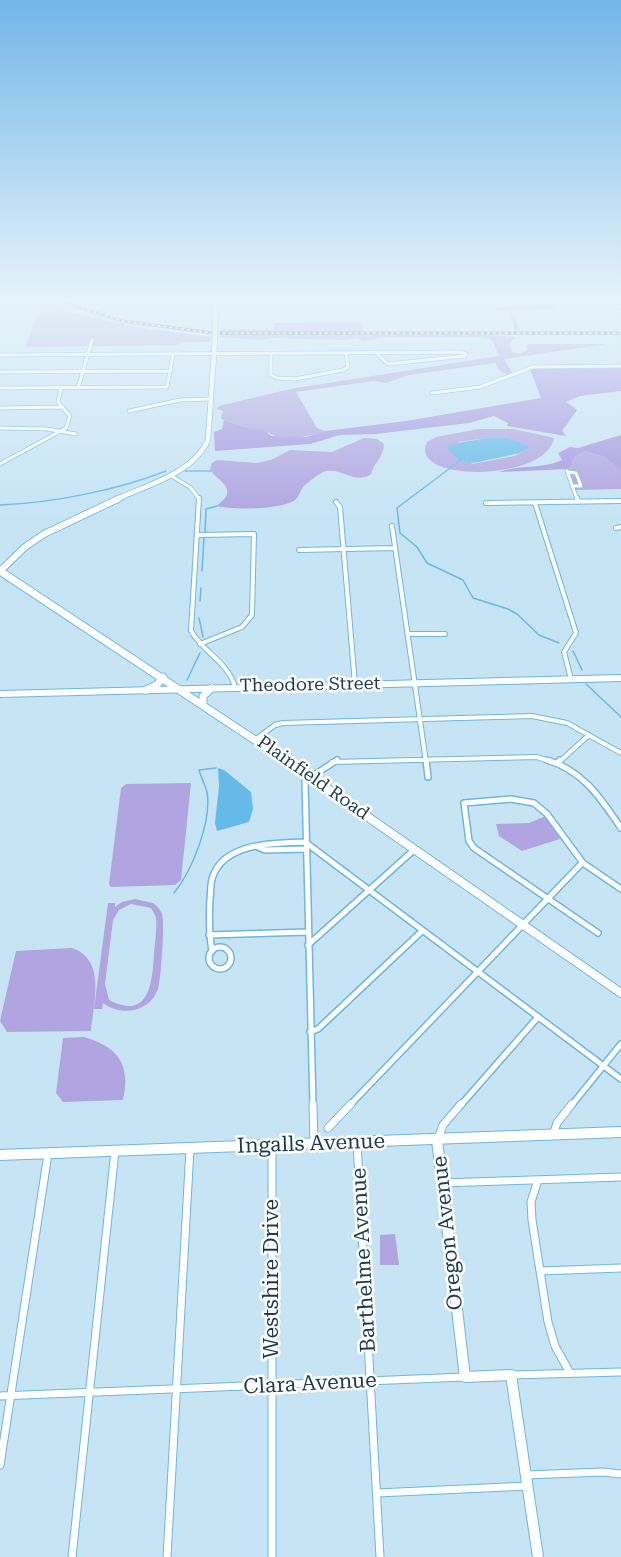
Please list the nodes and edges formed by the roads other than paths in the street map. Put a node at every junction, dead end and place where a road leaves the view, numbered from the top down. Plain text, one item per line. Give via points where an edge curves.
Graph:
1 (83, 371) edge
2 (0, 372) edge
3 (28, 372) edge
4 (171, 372) edge
5 (212, 372) edge
6 (271, 372) edge
7 (332, 372) edge
8 (523, 372) edge
9 (0, 388) edge
10 (61, 388) junction
11 (78, 388) junction
12 (432, 393) dead end
13 (210, 399) junction
14 (62, 407) junction
15 (0, 408) edge
16 (129, 411) dead end
17 (0, 428) edge
18 (60, 431) junction
19 (76, 434) dead end
20 (0, 464) edge
21 (170, 475) junction
22 (572, 486) junction
23 (621, 501) edge
24 (336, 502) dead end
25 (578, 502) junction
26 (486, 503) dead end
27 (535, 503) junction
28 (392, 526) dead end
29 (198, 535) junction
30 (395, 548) junction
31 (344, 549) junction
32 (299, 550) dead end
33 (0, 571) edge
34 (408, 634) junction
35 (446, 634) dead end
36 (200, 644) junction
37 (163, 677) junction
38 (621, 678) edge
39 (572, 679) junction
40 (415, 683) junction
41 (355, 684) junction
42 (235, 687) junction
43 (182, 688) junction
44 (212, 688) junction
45 (146, 690) junction
46 (0, 694) edge
47 (202, 703) junction
48 (420, 720) junction
49 (588, 735) junction
50 (256, 739) junction
51 (621, 753) edge
52 (425, 758) junction
53 (556, 763) junction
54 (428, 777) dead end
55 (310, 778) junction
56 (621, 828) edge
57 (266, 841) junction
58 (305, 846) junction
59 (258, 847) junction
60 (415, 849) junction
61 (265, 851) junction
62 (582, 863) junction
63 (621, 889) edge
64 (369, 891) junction
65 (548, 899) junction
66 (524, 926) junction
67 (422, 930) junction
68 (308, 932) junction
69 (598, 933) dead end
70 (209, 935) junction
71 (308, 945) junction
72 (212, 951) junction
73 (478, 972) junction
74 (621, 993) edge
75 (538, 1017) junction
76 (310, 1032) junction
77 (621, 1044) edge
78 (603, 1066) junction
79 (621, 1079) edge
80 (328, 1128) dead end
81 (621, 1132) edge
82 (553, 1135) junction
83 (437, 1140) junction
84 (357, 1142) junction
85 (314, 1144) junction
86 (272, 1145) junction
87 (190, 1148) junction
88 (115, 1151) junction
89 (48, 1153) junction
90 (0, 1155) edge
91 (621, 1177) edge
92 (538, 1180) junction
93 (442, 1183) junction
94 (621, 1268) edge
95 (540, 1271) junction
96 (621, 1372) edge
97 (570, 1373) junction
98 (512, 1375) junction
99 (465, 1377) junction
100 (371, 1381) junction
101 (271, 1386) junction
102 (176, 1390) junction
103 (89, 1393) junction
104 (0, 1396) edge
105 (11, 1396) junction
106 (0, 1466) edge
107 (621, 1474) edge
108 (527, 1480) junction
109 (377, 1493) junction
110 (72, 1557) edge
111 (167, 1557) edge
112 (272, 1557) edge
113 (380, 1557) edge
114 (538, 1557) edge

1 - 11 street
2 - 3 street
4 - 11 street via 168,387
5 - 13 main road
6 - 7 street via 275,378
8 - 12 street via 480,387
9 - 10 street
10 - 11 street
10 - 14 street via 58,399
13 - 16 street via 180,400
13 - 21 main road via 208,440 203,452
14 - 15 street
14 - 18 street via 70,420
17 - 18 street
18 - 19 street
18 - 20 street
21 - 29 street via 199,498
21 - 33 main road via 44,534
22 - 22 street via 567,472 576,472 581,486
22 - 25 street
23 - 25 street
24 - 31 street via 340,507
25 - 27 street
26 - 27 street
27 - 39 street via 576,633 564,651
28 - 30 street
29 - 36 street via 190,631
29 - 36 street via 254,534 252,615 242,627
30 - 31 street
30 - 34 street
31 - 32 street
31 - 41 street
33 - 37 main road, Plainfield Road
34 - 35 street
34 - 40 street
36 - 42 street via 230,672
37 - 43 main road, Plainfield Road
37 - 45 main road
38 - 39 main road, Theodore Street
39 - 40 main road, Theodore Street
40 - 41 main road, Theodore Street
40 - 48 street
41 - 42 main road, Theodore Street
42 - 44 main road, Theodore Street
43 - 44 main road, Theodore Street
43 - 45 main road, Theodore Street
43 - 47 main road, Plainfield Road
44 - 47 main road via 203,696
45 - 46 main road, Theodore Street
47 - 50 main road, Plainfield Road
48 - 49 street via 542,717 567,723
48 - 50 street via 283,723
48 - 52 street
49 - 51 street
49 - 53 street
50 - 55 main road, Plainfield Road
52 - 53 street via 537,757
52 - 54 street
52 - 55 street via 334,761
53 - 56 street via 592,786
55 - 58 street via 303,785
55 - 60 main road, Plainfield Road
57 - 58 street
57 - 59 street
57 - 61 street
58 - 61 street
58 - 64 street
58 - 68 street
59 - 61 street
59 - 70 street via 227,857 214,873
60 - 64 street
60 - 66 main road, Plainfield Road
62 - 63 street
62 - 65 street
62 - 65 street via 540,806 520,800 464,803 469,841 474,848
64 - 67 street
64 - 71 street
65 - 66 street
65 - 69 street
66 - 73 street
66 - 74 main road, Plainfield Road
67 - 73 street
67 - 76 street via 318,1029
68 - 70 street
68 - 71 street
70 - 72 street
71 - 76 street
72 - 72 street via 208,961 213,966 221,968 231,962 229,950
73 - 75 street
73 - 80 street
75 - 78 street
75 - 83 street, Oregon Avenue via 443,1125
76 - 85 street
77 - 78 street
78 - 79 street
78 - 82 street via 557,1123
81 - 82 main road, Ingalls Avenue
82 - 83 main road, Ingalls Avenue
83 - 84 main road, Ingalls Avenue
83 - 93 main road, Oregon Avenue
84 - 85 main road, Ingalls Avenue
84 - 100 street, Barthelme Avenue
85 - 86 main road, Ingalls Avenue
86 - 87 main road, Ingalls Avenue
86 - 101 street, Westshire Drive
87 - 88 main road, Ingalls Avenue
87 - 102 street
88 - 89 main road, Ingalls Avenue
88 - 103 street
89 - 90 main road, Ingalls Avenue
89 - 105 street
91 - 92 street
92 - 93 street
92 - 95 street via 531,1202
93 - 99 main road, Oregon Avenue
94 - 95 street
95 - 97 street via 552,1335
96 - 97 street, Clara Avenue
97 - 98 street, Clara Avenue
98 - 99 main road, Clara Avenue
98 - 108 main road
99 - 100 street, Clara Avenue
100 - 101 street, Clara Avenue
100 - 109 street, Barthelme Avenue
101 - 102 street, Clara Avenue
101 - 112 street, Westshire Drive
102 - 103 street, Clara Avenue
102 - 111 street
103 - 105 street, Clara Avenue
103 - 110 street
104 - 105 street, Clara Avenue
105 - 106 street
107 - 108 street via 603,1472
108 - 109 street
108 - 114 main road
109 - 113 street, Barthelme Avenue

